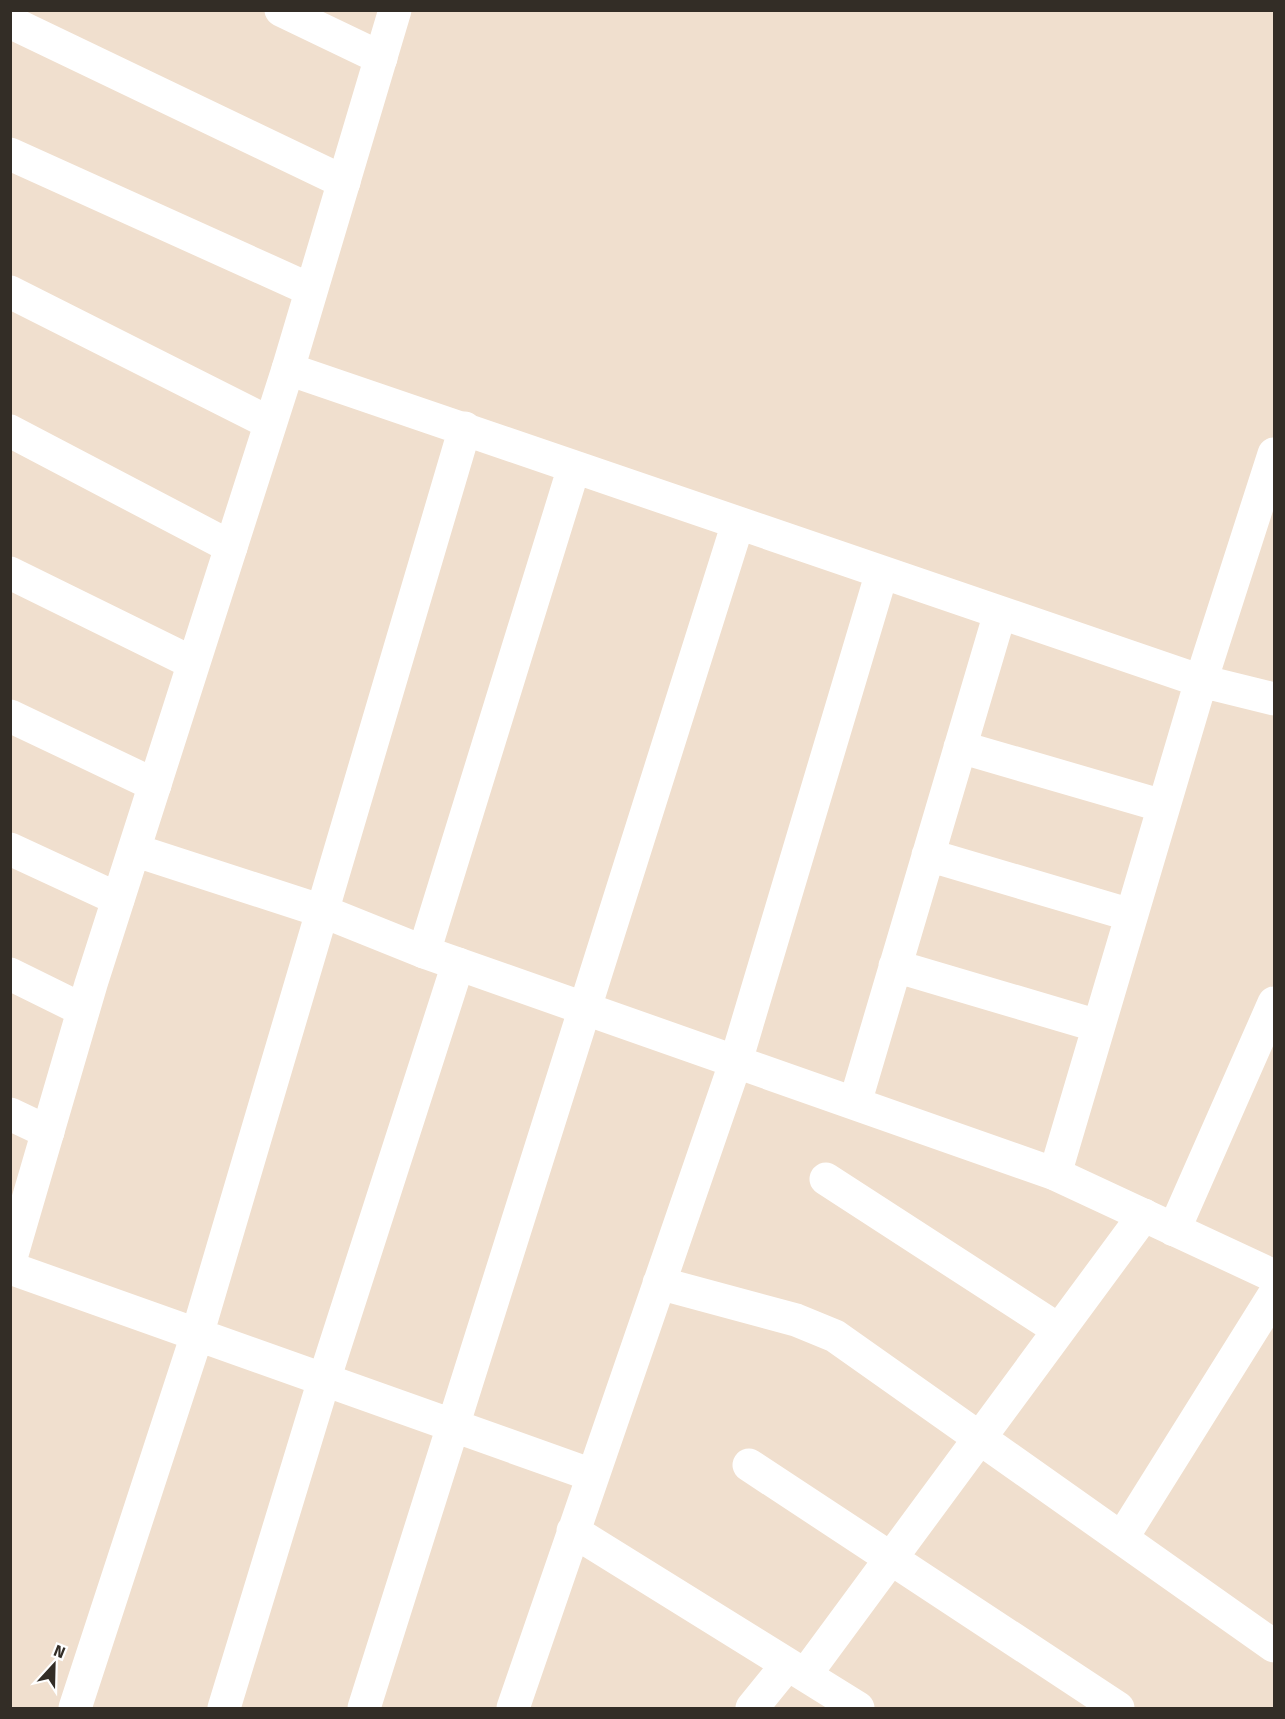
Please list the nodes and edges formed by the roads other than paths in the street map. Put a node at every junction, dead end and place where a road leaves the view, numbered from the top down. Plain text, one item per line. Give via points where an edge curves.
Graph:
1 (281, 10) edge
2 (395, 10) edge
3 (10, 22) edge
4 (381, 58) junction
5 (10, 154) edge
6 (344, 182) junction
7 (311, 290) junction
8 (10, 292) edge
9 (288, 369) junction
10 (270, 423) junction
11 (465, 428) junction
12 (10, 431) edge
13 (1275, 454) edge
14 (574, 467) junction
15 (738, 523) junction
16 (231, 547) junction
17 (882, 572) junction
18 (10, 573) edge
19 (1000, 613) junction
20 (193, 663) junction
21 (1201, 681) junction
22 (1275, 699) edge
23 (10, 716) edge
24 (960, 747) junction
25 (154, 785) junction
26 (1163, 806) junction
27 (10, 849) edge
28 (134, 850) junction
29 (928, 855) junction
30 (118, 899) junction
31 (322, 911) junction
32 (1131, 915) junction
33 (424, 952) junction
34 (459, 964) junction
35 (895, 966) junction
36 (10, 974) edge
37 (1275, 1004) edge
38 (586, 1008) junction
39 (83, 1010) junction
40 (1098, 1026) junction
41 (736, 1061) junction
42 (855, 1103) junction
43 (10, 1114) edge
44 (48, 1132) junction
45 (1055, 1174) junction
46 (826, 1179) dead end
47 (1144, 1215) junction
48 (1174, 1230) junction
49 (10, 1261) edge
50 (10, 1268) edge
51 (1275, 1276) edge
52 (659, 1283) junction
53 (1275, 1295) edge
54 (1059, 1330) junction
55 (197, 1335) junction
56 (324, 1380) junction
57 (455, 1426) junction
58 (980, 1437) junction
59 (749, 1466) dead end
60 (592, 1475) junction
61 (573, 1531) junction
62 (1122, 1538) junction
63 (891, 1559) junction
64 (1275, 1646) edge
65 (796, 1670) junction
66 (75, 1708) edge
67 (224, 1708) edge
68 (364, 1708) edge
69 (513, 1708) edge
70 (752, 1708) edge
71 (858, 1708) edge
72 (1118, 1708) edge

1 - 4 street
2 - 4 street
3 - 6 street
4 - 6 street
5 - 7 street
6 - 7 street
7 - 9 street
8 - 10 street
9 - 10 street
9 - 11 street
10 - 16 street
11 - 14 street
11 - 31 street
12 - 16 street
13 - 21 street
14 - 15 street
14 - 33 street
15 - 17 street
15 - 38 street
16 - 20 street
17 - 19 street
17 - 41 street
18 - 20 street
19 - 21 street
19 - 24 street
20 - 25 street
21 - 22 street
21 - 26 street
23 - 25 street
24 - 26 street
24 - 29 street
25 - 28 street
26 - 32 street
27 - 30 street
28 - 30 street
28 - 31 street
29 - 32 street
29 - 35 street
30 - 39 street
31 - 33 street
31 - 55 street
32 - 40 street
33 - 34 street
34 - 38 street
34 - 56 street
35 - 40 street
35 - 42 street
36 - 39 street
37 - 48 street
38 - 41 street
38 - 57 street
39 - 44 street
40 - 45 street
41 - 42 street
41 - 52 street
42 - 45 street
43 - 44 street
44 - 49 street
45 - 47 street
46 - 54 street
47 - 48 street
47 - 54 street
48 - 51 street
50 - 55 street
52 - 58 street via 796,1320 836,1336
52 - 60 street
53 - 62 street
54 - 58 street
55 - 56 street
55 - 66 street
56 - 57 street
56 - 67 street
57 - 60 street
57 - 68 street
58 - 62 street
58 - 63 street
59 - 63 street
60 - 61 street
61 - 65 street
61 - 69 street
62 - 64 street
63 - 65 street
63 - 72 street
65 - 70 street
65 - 71 street

